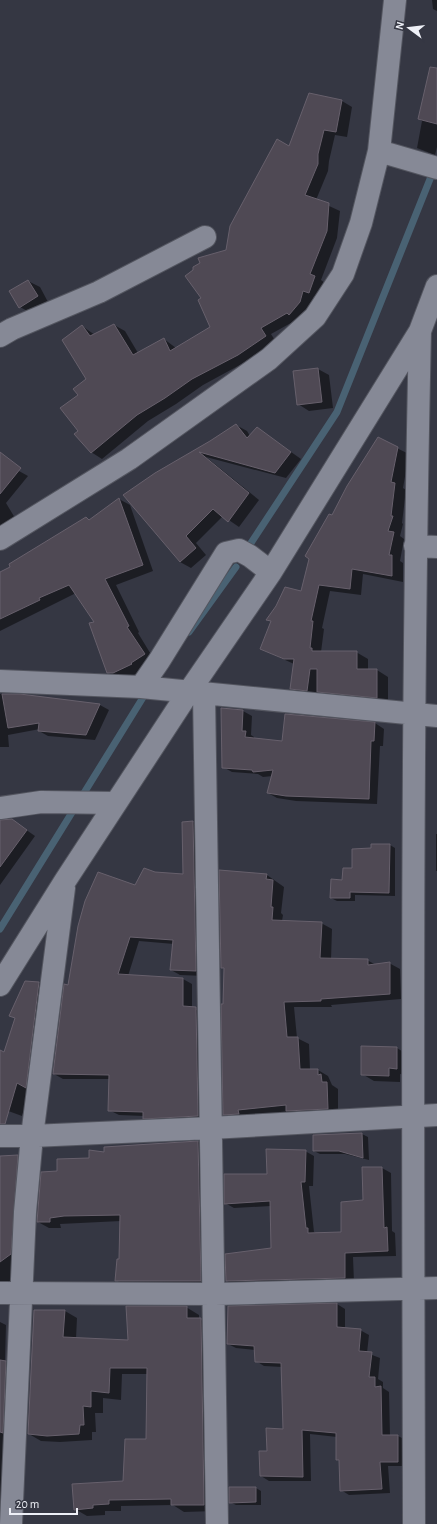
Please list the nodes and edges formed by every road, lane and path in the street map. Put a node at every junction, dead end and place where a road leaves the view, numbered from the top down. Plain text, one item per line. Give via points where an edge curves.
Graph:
1 (395, 0) edge
2 (379, 151) junction
3 (427, 164) edge
4 (205, 237) dead end
5 (437, 286) edge
6 (420, 331) junction
7 (0, 336) edge
8 (0, 539) edge
9 (415, 546) junction
10 (437, 547) edge
11 (272, 572) junction
12 (0, 681) edge
13 (141, 687) junction
14 (196, 693) junction
15 (414, 714) junction
16 (437, 716) edge
17 (116, 802) junction
18 (0, 808) edge
19 (65, 881) junction
20 (0, 985) edge
21 (437, 1115) edge
22 (413, 1117) junction
23 (211, 1128) junction
24 (0, 1136) edge
25 (32, 1136) junction
26 (437, 1288) edge
27 (414, 1289) junction
28 (0, 1293) edge
29 (22, 1293) junction
30 (214, 1294) junction
31 (11, 1524) edge
32 (217, 1524) edge
33 (414, 1524) edge

1 - 2 street
2 - 3 street
2 - 8 street via 361,223 344,274 315,318 269,359 129,459
4 - 7 street via 99,292
5 - 6 street
6 - 9 street
6 - 11 street
9 - 10 street
9 - 15 street
11 - 13 street via 239,550 226,553
11 - 14 street
12 - 13 street
13 - 14 street
14 - 15 street
14 - 17 street
14 - 23 street
15 - 16 street
15 - 22 street
17 - 18 street via 41,802
17 - 19 street
19 - 20 street
19 - 25 street
21 - 22 street
22 - 23 street
22 - 27 street
23 - 25 street
23 - 30 street
24 - 25 street
25 - 29 street via 25,1212
26 - 27 street
27 - 30 street
27 - 33 street
28 - 29 street
29 - 30 street
29 - 31 street
30 - 32 street

